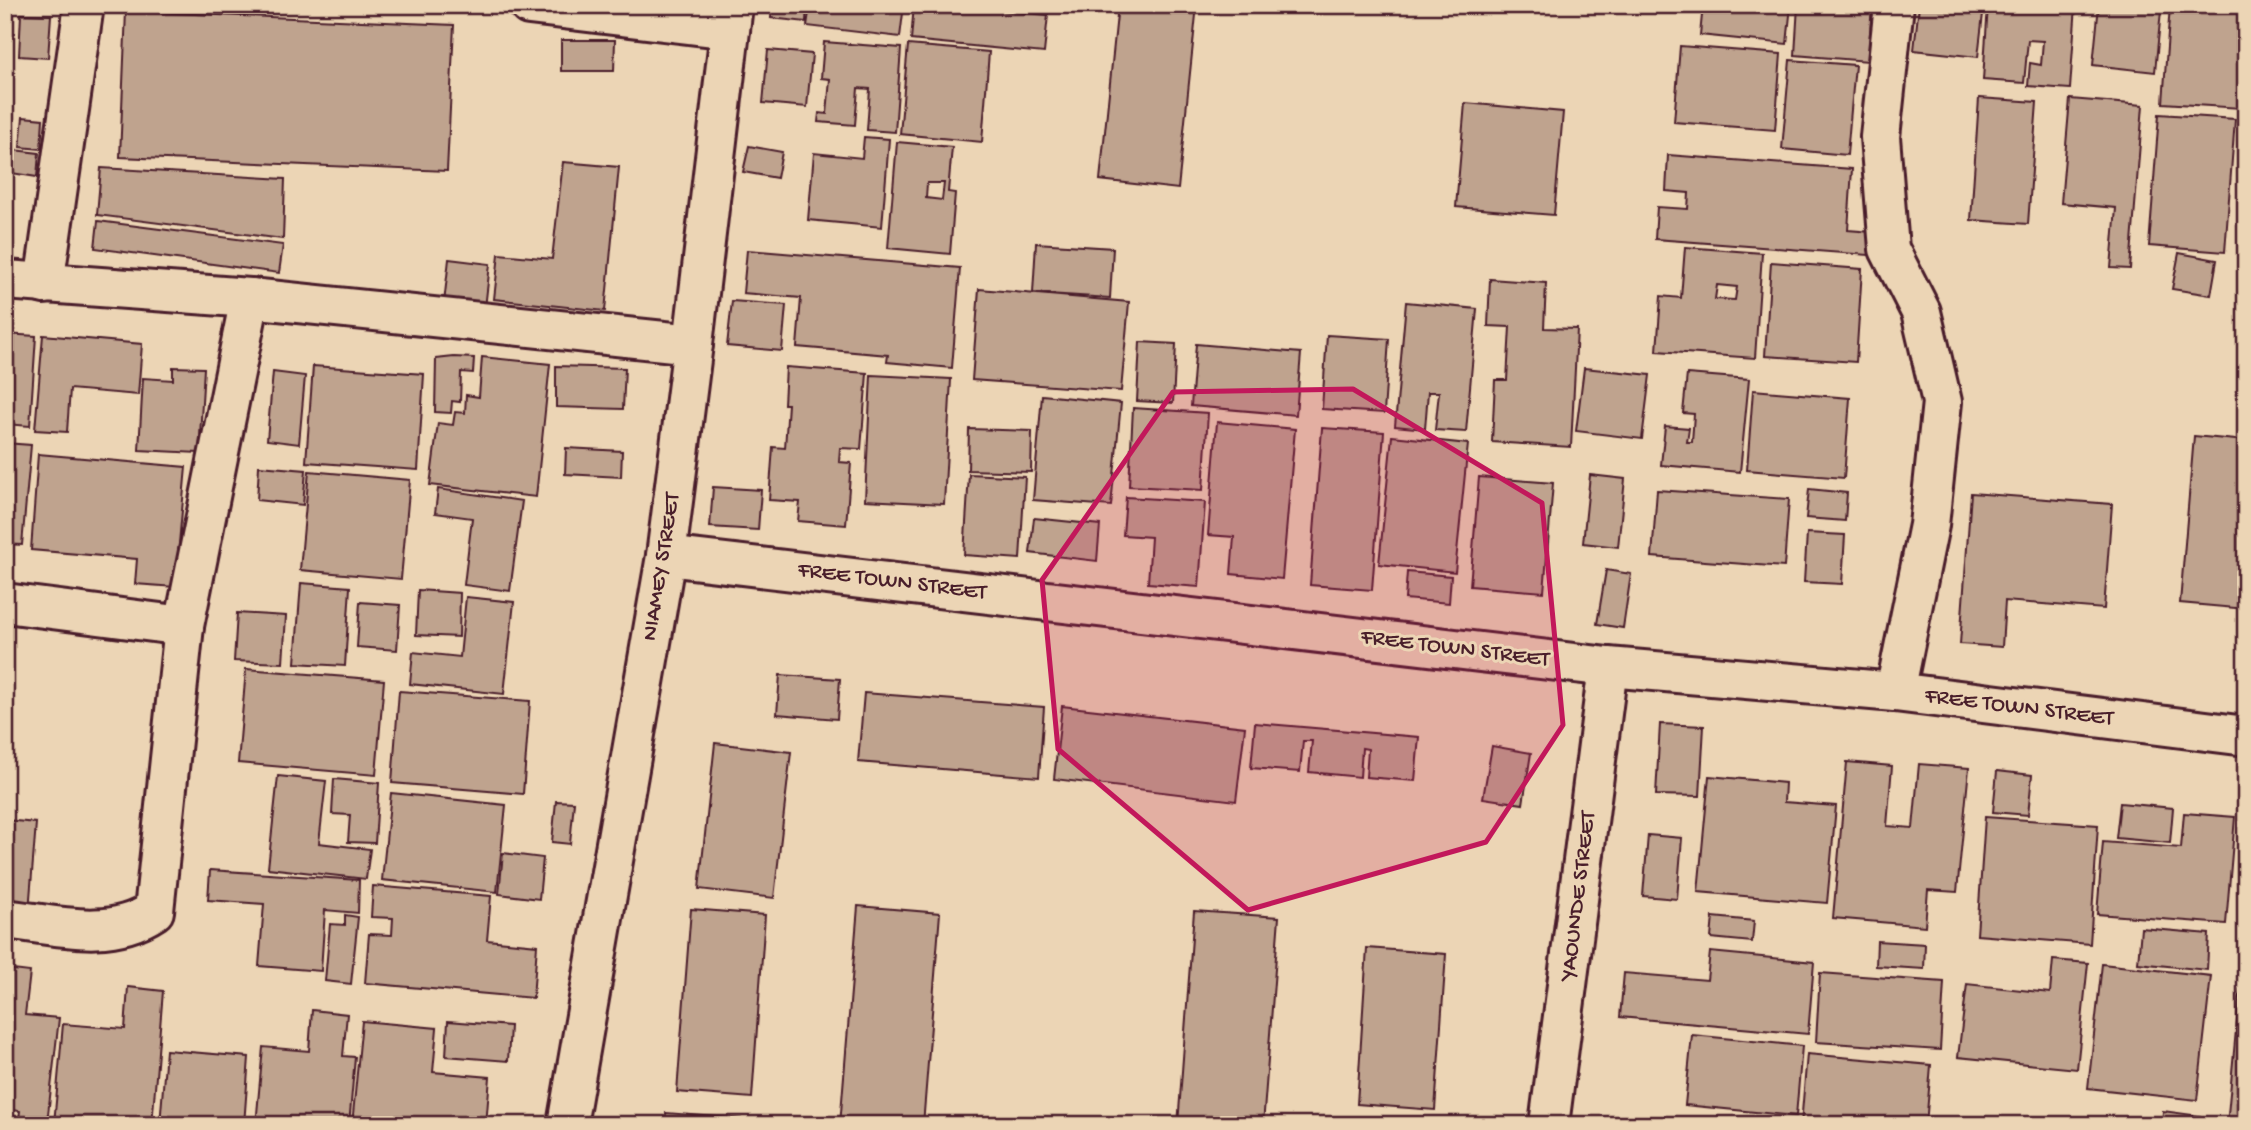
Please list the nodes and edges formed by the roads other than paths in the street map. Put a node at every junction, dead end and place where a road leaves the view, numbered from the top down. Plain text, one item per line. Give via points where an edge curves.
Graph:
1 (84, 5) edge
2 (529, 5) edge
3 (1894, 5) edge
4 (731, 17) edge
5 (5, 280) edge
6 (44, 284) junction
7 (250, 298) junction
8 (693, 344) junction
9 (666, 556) junction
10 (5, 603) edge
11 (184, 626) junction
12 (1608, 667) junction
13 (1895, 692) junction
14 (2246, 736) edge
15 (5, 919) edge
16 (567, 1125) edge
17 (1549, 1125) edge

1 - 6 street
2 - 4 street
3 - 13 street via 1880,137 1889,249 1921,312 1942,402 1929,525
4 - 8 street, NIAMEY STREET
5 - 6 street
6 - 7 street
7 - 8 street
7 - 11 street
8 - 9 street, NIAMEY STREET
9 - 12 street, FREE TOWN STREET
9 - 16 street, NIAMEY STREET
10 - 11 street
11 - 15 street via 154,911 138,921 101,930
12 - 13 street, FREE TOWN STREET
12 - 17 street, YAOUNDE STREET
13 - 14 street, FREE TOWN STREET

